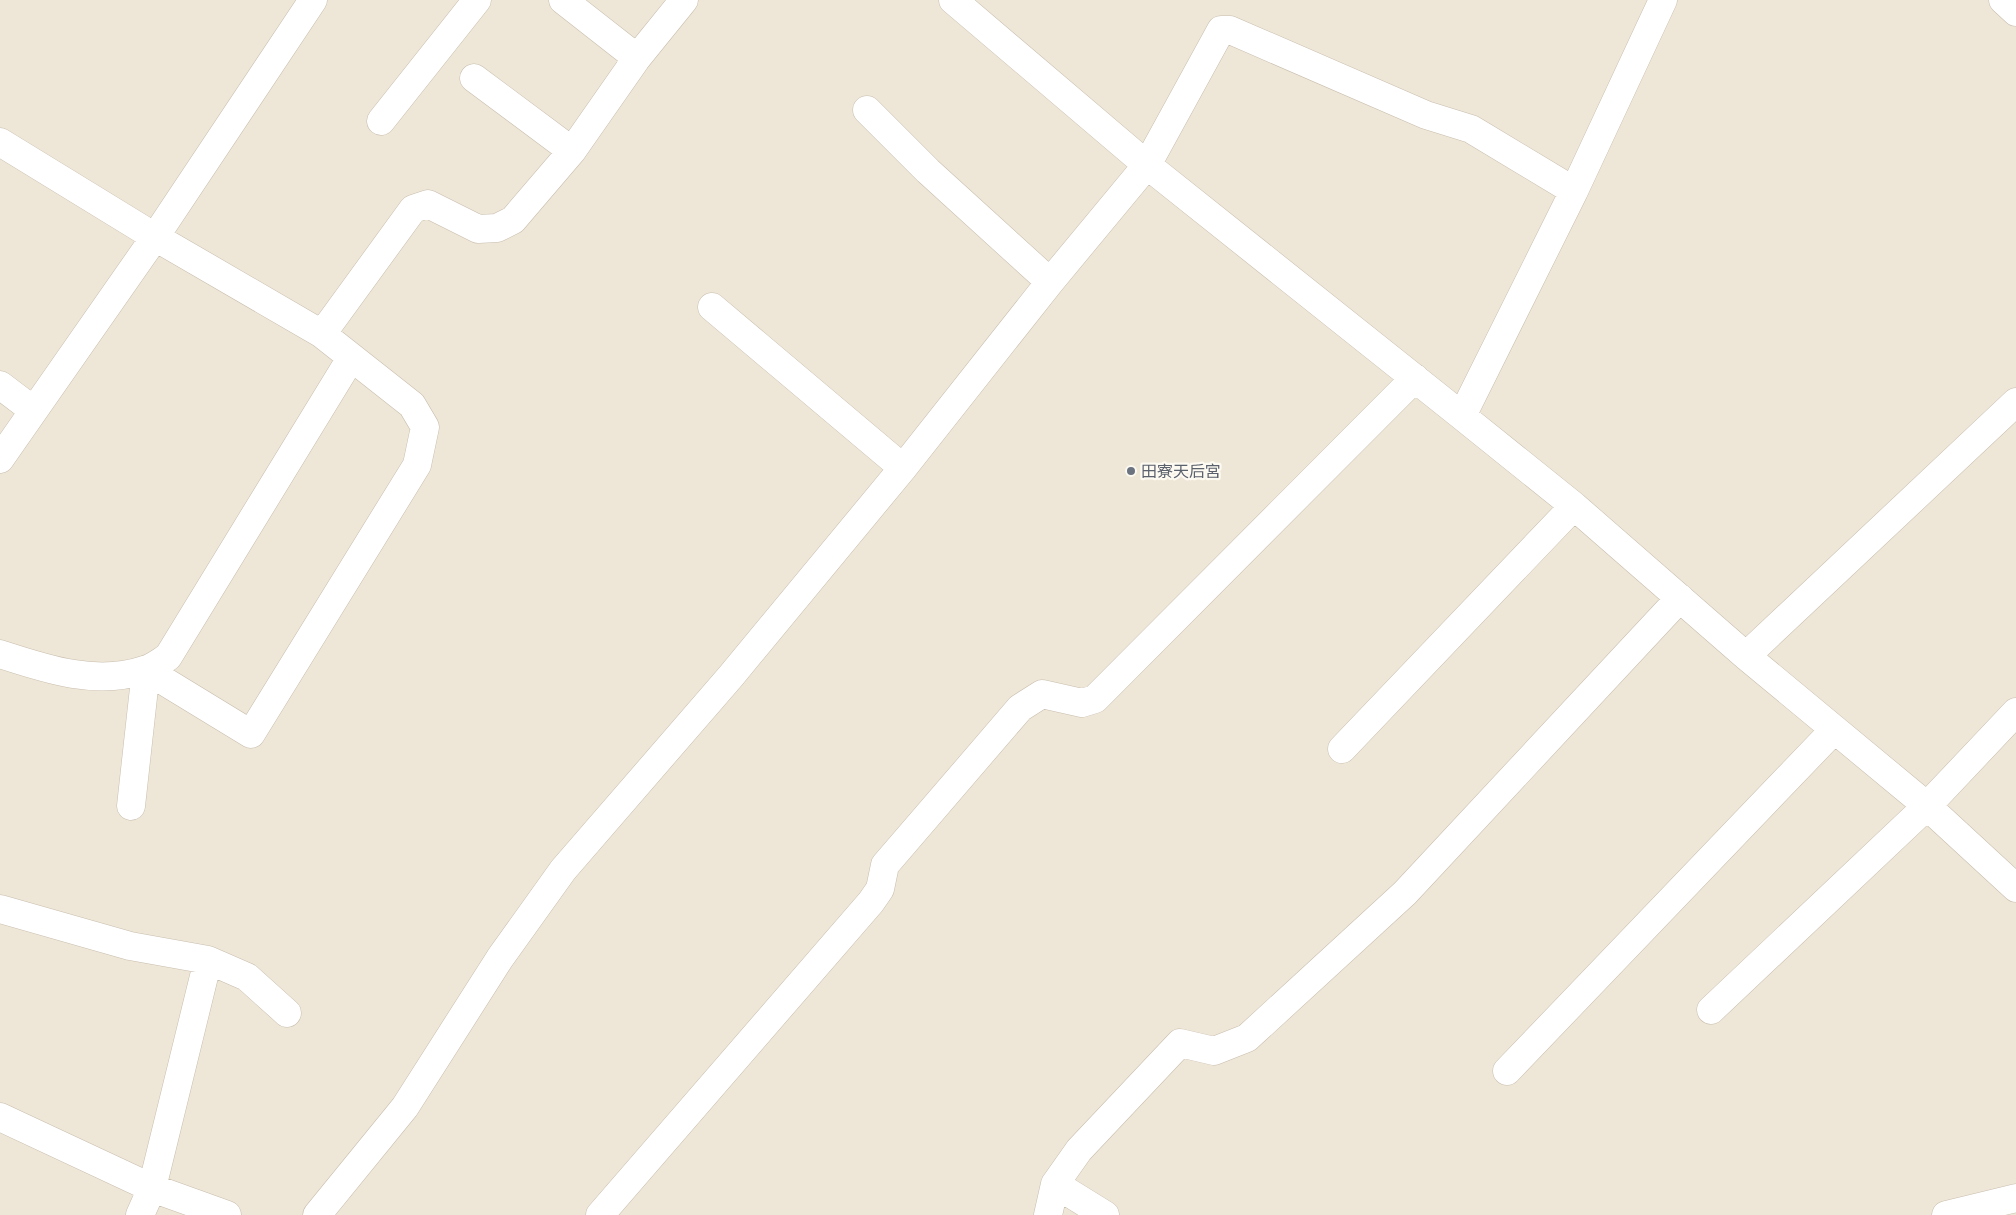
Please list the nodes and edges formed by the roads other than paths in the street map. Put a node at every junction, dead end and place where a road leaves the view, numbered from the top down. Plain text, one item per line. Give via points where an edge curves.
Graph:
1 (313, 0) edge
2 (477, 0) edge
3 (564, 0) edge
4 (684, 0) edge
5 (953, 0) edge
6 (1663, 0) edge
7 (2003, 0) edge
8 (2016, 12) edge
9 (638, 58) junction
10 (474, 78) dead end
11 (867, 110) dead end
12 (381, 121) dead end
13 (0, 142) edge
14 (572, 151) junction
15 (1147, 165) junction
16 (1574, 191) junction
17 (155, 237) junction
18 (1050, 282) junction
19 (712, 307) dead end
20 (322, 334) junction
21 (352, 358) junction
22 (1415, 378) junction
23 (0, 385) edge
24 (2016, 402) edge
25 (33, 410) junction
26 (1462, 416) junction
27 (0, 459) edge
28 (903, 468) junction
29 (1574, 506) junction
30 (1680, 598) junction
31 (0, 654) edge
32 (1746, 656) junction
33 (146, 670) junction
34 (2016, 712) edge
35 (1834, 730) junction
36 (1342, 749) dead end
37 (131, 806) dead end
38 (1927, 806) junction
39 (2016, 888) edge
40 (0, 909) edge
41 (208, 960) junction
42 (1711, 1010) dead end
43 (287, 1013) dead end
44 (1507, 1071) dead end
45 (0, 1117) edge
46 (1056, 1184) junction
47 (152, 1188) junction
48 (2016, 1198) edge
49 (140, 1215) edge
50 (227, 1215) edge
51 (317, 1215) edge
52 (600, 1215) edge
53 (1048, 1215) edge
54 (1105, 1215) edge
55 (1946, 1215) edge

1 - 17 street
2 - 12 street
3 - 9 street
4 - 9 street
5 - 15 street
6 - 16 street
7 - 8 street
9 - 14 street
10 - 14 street
11 - 18 street via 928,171
13 - 17 street
14 - 20 street via 513,220 498,228 478,229 428,204 413,209
15 - 16 street via 1216,36 1221,30 1230,30 1426,115 1471,129
15 - 18 street
15 - 22 street
16 - 26 street
17 - 20 street
17 - 25 street
18 - 28 street
19 - 28 street
20 - 21 street
21 - 33 street via 168,657
21 - 33 street via 412,405 424,427 417,465 251,734
22 - 26 street
22 - 52 street via 1095,700 1082,703 1042,694 1020,708 885,865 880,889 871,902
23 - 25 street
24 - 32 street
25 - 27 street
26 - 29 street
28 - 51 street via 731,676 563,870 500,958 405,1107
29 - 30 street
29 - 36 street
30 - 32 street
30 - 46 street via 1405,894 1247,1038 1214,1052 1180,1043 1079,1150
31 - 33 street via 84,677
32 - 35 street
33 - 37 street
34 - 38 street
35 - 38 street
35 - 44 street
38 - 39 street
38 - 42 street
40 - 41 street via 130,946
41 - 43 street via 247,977
41 - 47 street
45 - 47 street
46 - 53 street
46 - 54 street
47 - 49 street
47 - 50 street
48 - 55 street

